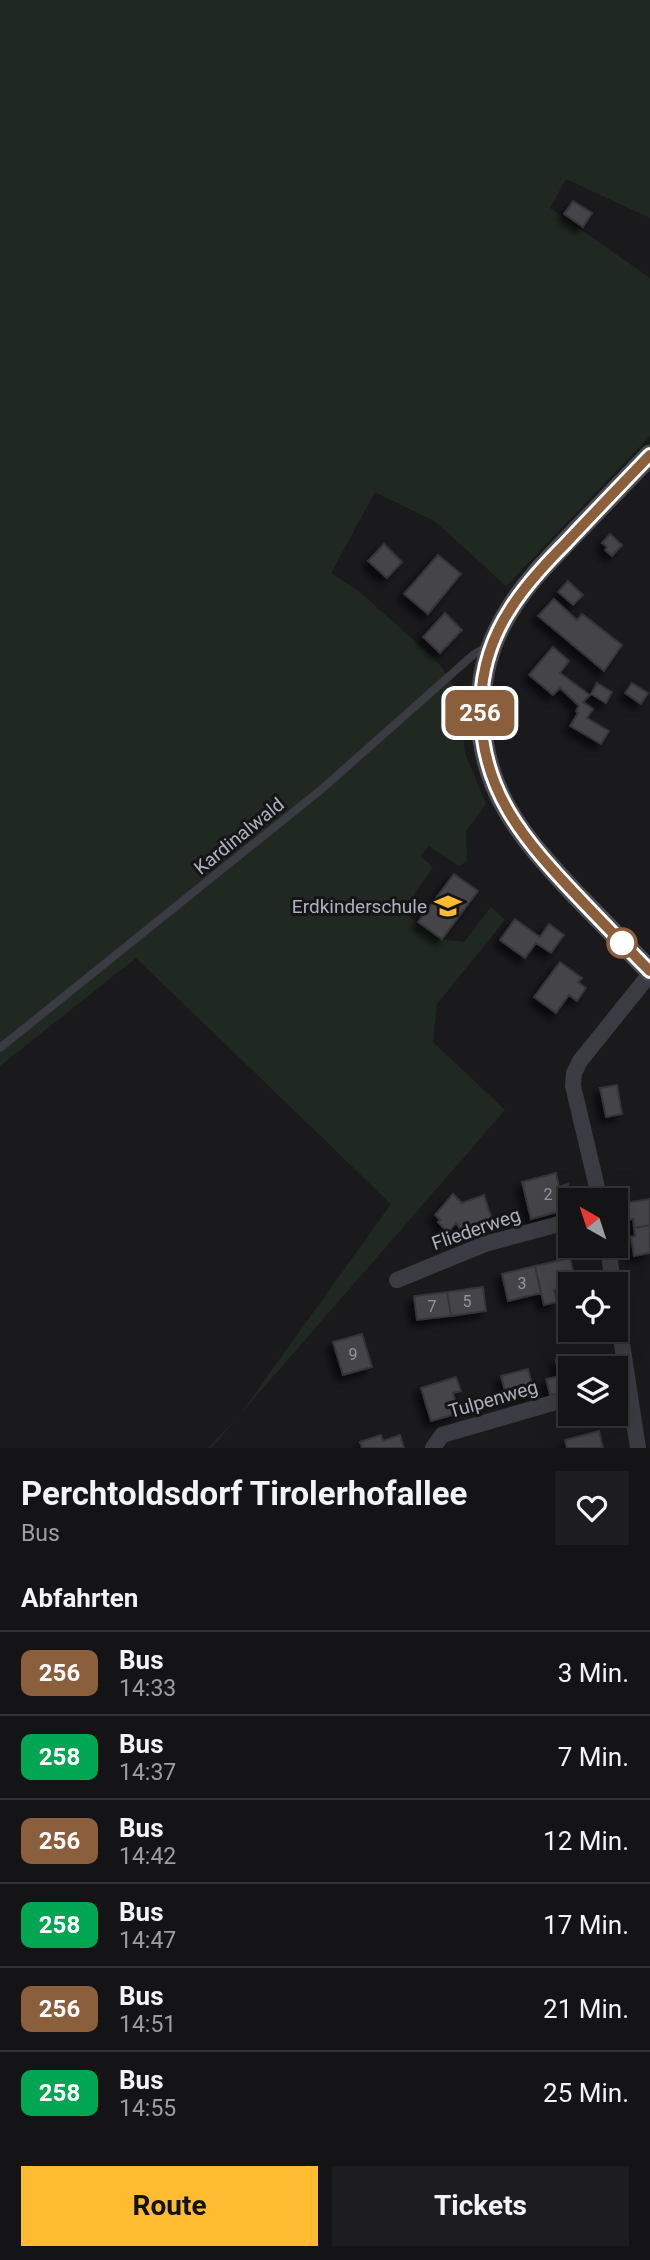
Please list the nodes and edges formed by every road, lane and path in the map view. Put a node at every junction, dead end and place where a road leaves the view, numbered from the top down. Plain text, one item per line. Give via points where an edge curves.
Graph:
1 (650, 455) edge
2 (493, 642) junction
3 (650, 972) edge
4 (0, 1048) edge
5 (597, 1188) edge
6 (558, 1224) edge
7 (397, 1280) dead end
8 (558, 1401) edge
9 (628, 1409) edge
10 (433, 1448) edge
11 (638, 1448) edge

1 - 2 main road via 539,571
2 - 3 main road via 481,687 480,721 483,750 501,799 539,855
2 - 4 lane, Kardinalwald via 323,788
3 - 5 street via 574,1073 572,1086
6 - 7 street, Fliederweg via 485,1244
8 - 10 street, Tulpenweg via 442,1435
9 - 11 street

